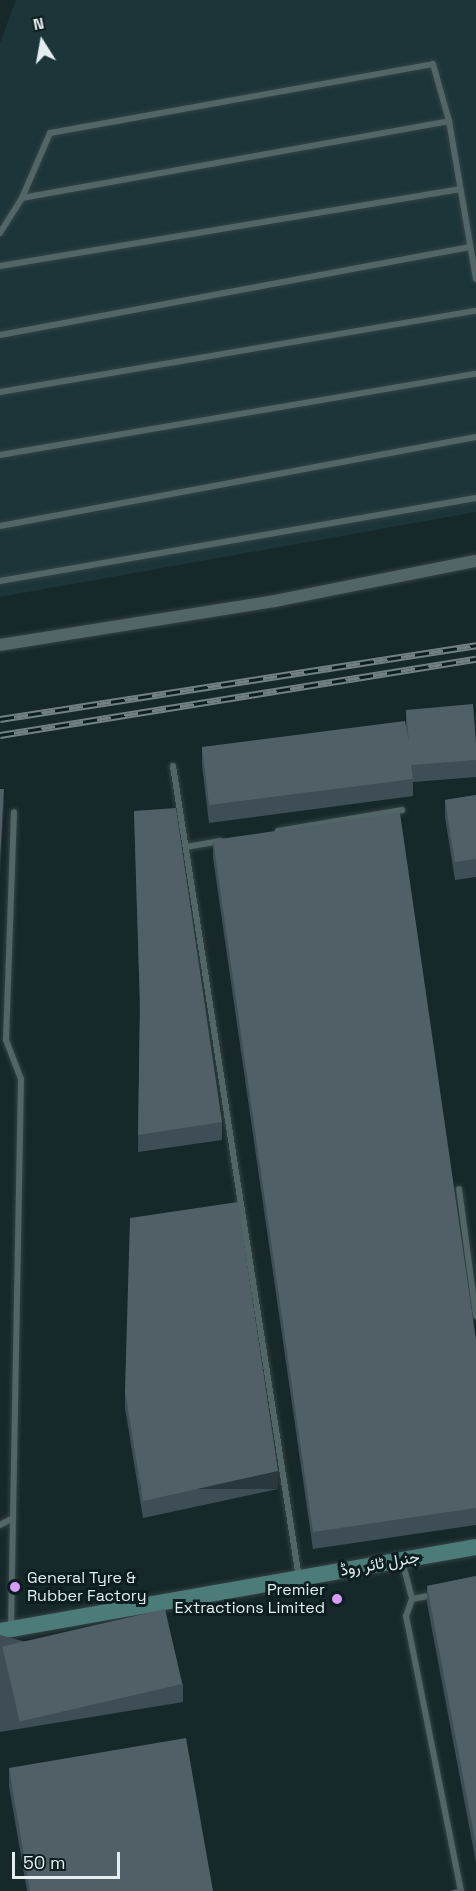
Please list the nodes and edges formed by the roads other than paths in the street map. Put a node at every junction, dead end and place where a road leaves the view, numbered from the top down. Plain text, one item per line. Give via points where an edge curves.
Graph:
1 (449, 121) junction
2 (461, 189) junction
3 (21, 198) junction
4 (0, 232) edge
5 (470, 247) junction
6 (0, 266) edge
7 (476, 279) edge
8 (476, 311) edge
9 (0, 335) edge
10 (476, 374) edge
11 (0, 392) edge
12 (476, 437) edge
13 (0, 455) edge
14 (476, 498) edge
15 (0, 526) edge
16 (476, 561) edge
17 (0, 581) edge
18 (0, 645) edge
19 (173, 766) dead end
20 (402, 810) dead end
21 (14, 812) dead end
22 (265, 833) edge
23 (231, 839) edge
24 (186, 847) junction
25 (459, 1189) dead end
26 (476, 1316) edge
27 (13, 1518) junction
28 (0, 1525) edge
29 (476, 1547) edge
30 (402, 1560) junction
31 (299, 1579) junction
32 (444, 1593) edge
33 (412, 1599) junction
34 (5, 1630) edge
35 (461, 1891) edge

1 - 2 lane
1 - 3 lane
1 - 3 lane via 433,64 50,134
2 - 5 lane
2 - 6 lane
3 - 4 lane
5 - 7 lane
5 - 9 lane
8 - 11 lane
10 - 13 lane
12 - 15 lane
14 - 17 lane
16 - 18 street via 275,601
19 - 24 lane
20 - 22 lane
21 - 27 lane via 6,1025 6,1040 21,1079
23 - 24 lane
24 - 31 lane
25 - 26 lane
27 - 28 lane
27 - 34 lane
29 - 30 street, جنرل ٹائر روڈ
30 - 31 street, جنرل ٹائر روڈ
30 - 33 lane
31 - 34 street, جنرل ٹائر روڈ
32 - 33 lane
33 - 35 lane via 406,1616

